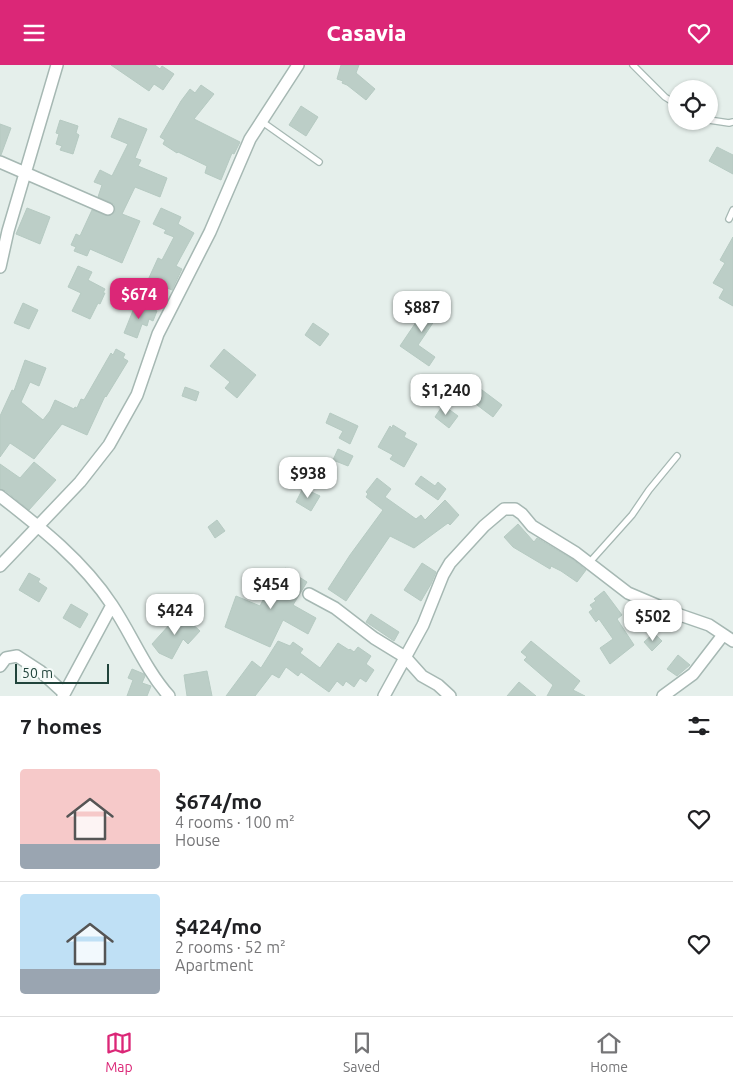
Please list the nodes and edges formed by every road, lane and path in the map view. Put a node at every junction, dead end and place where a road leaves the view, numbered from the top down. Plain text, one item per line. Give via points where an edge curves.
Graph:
1 (57, 65) edge
2 (298, 65) edge
3 (633, 65) edge
4 (668, 98) edge
5 (262, 121) junction
6 (718, 121) edge
7 (733, 122) edge
8 (0, 162) edge
9 (319, 162) dead end
10 (26, 172) junction
11 (108, 209) dead end
12 (733, 210) edge
13 (729, 219) dead end
14 (4, 229) edge
15 (0, 267) edge
16 (677, 456) dead end
17 (0, 496) edge
18 (39, 526) junction
19 (589, 563) junction
20 (0, 566) edge
21 (309, 594) dead end
22 (112, 605) junction
23 (728, 638) edge
24 (404, 657) junction
25 (0, 666) edge
26 (63, 694) edge
27 (169, 696) edge
28 (384, 696) edge
29 (450, 696) edge
30 (663, 696) edge

1 - 10 street
2 - 5 street
3 - 4 lane
5 - 9 lane
5 - 18 street via 250,139 210,232 158,334 137,395 110,445
6 - 7 lane
8 - 10 street
10 - 11 street
10 - 14 street
12 - 13 lane
14 - 15 street
16 - 19 lane via 632,515
17 - 18 street
18 - 20 street
18 - 22 street via 93,579
19 - 23 street via 628,593 709,625
19 - 24 street via 532,526 522,514 514,509 504,509 450,563 423,625
21 - 24 street via 335,608
22 - 26 street
22 - 27 street via 140,655
23 - 30 street via 693,674
24 - 28 street
24 - 29 street via 422,676
25 - 26 street via 6,657 18,656 40,671

